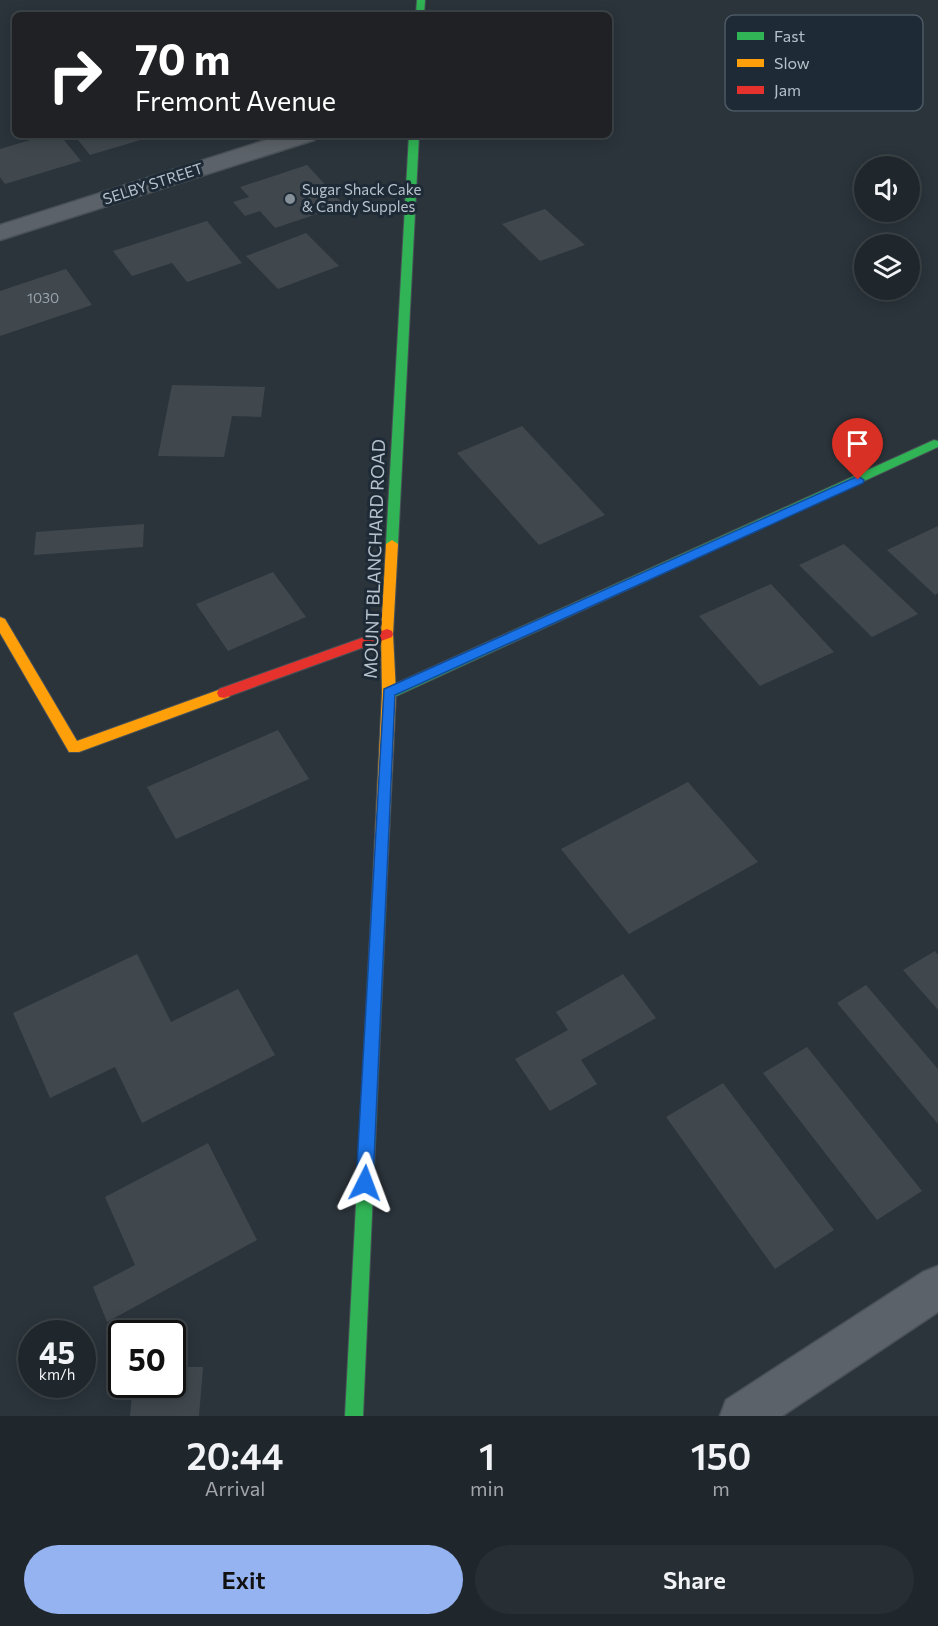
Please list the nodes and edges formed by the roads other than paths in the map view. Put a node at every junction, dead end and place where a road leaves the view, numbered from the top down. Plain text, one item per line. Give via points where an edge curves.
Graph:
1 (297, 138) edge
2 (414, 138) edge
3 (0, 233) edge
4 (934, 444) dead end
5 (0, 622) edge
6 (387, 634) junction
7 (389, 693) junction
8 (938, 1287) edge
9 (354, 1416) edge
10 (742, 1416) edge

1 - 3 street, SELBY STREET
2 - 6 main road, MOUNT BLANCHARD ROAD
4 - 7 main road
5 - 6 main road via 74,748
6 - 7 main road, MOUNT BLANCHARD ROAD
7 - 9 main road, MOUNT BLANCHARD ROAD
8 - 10 street

